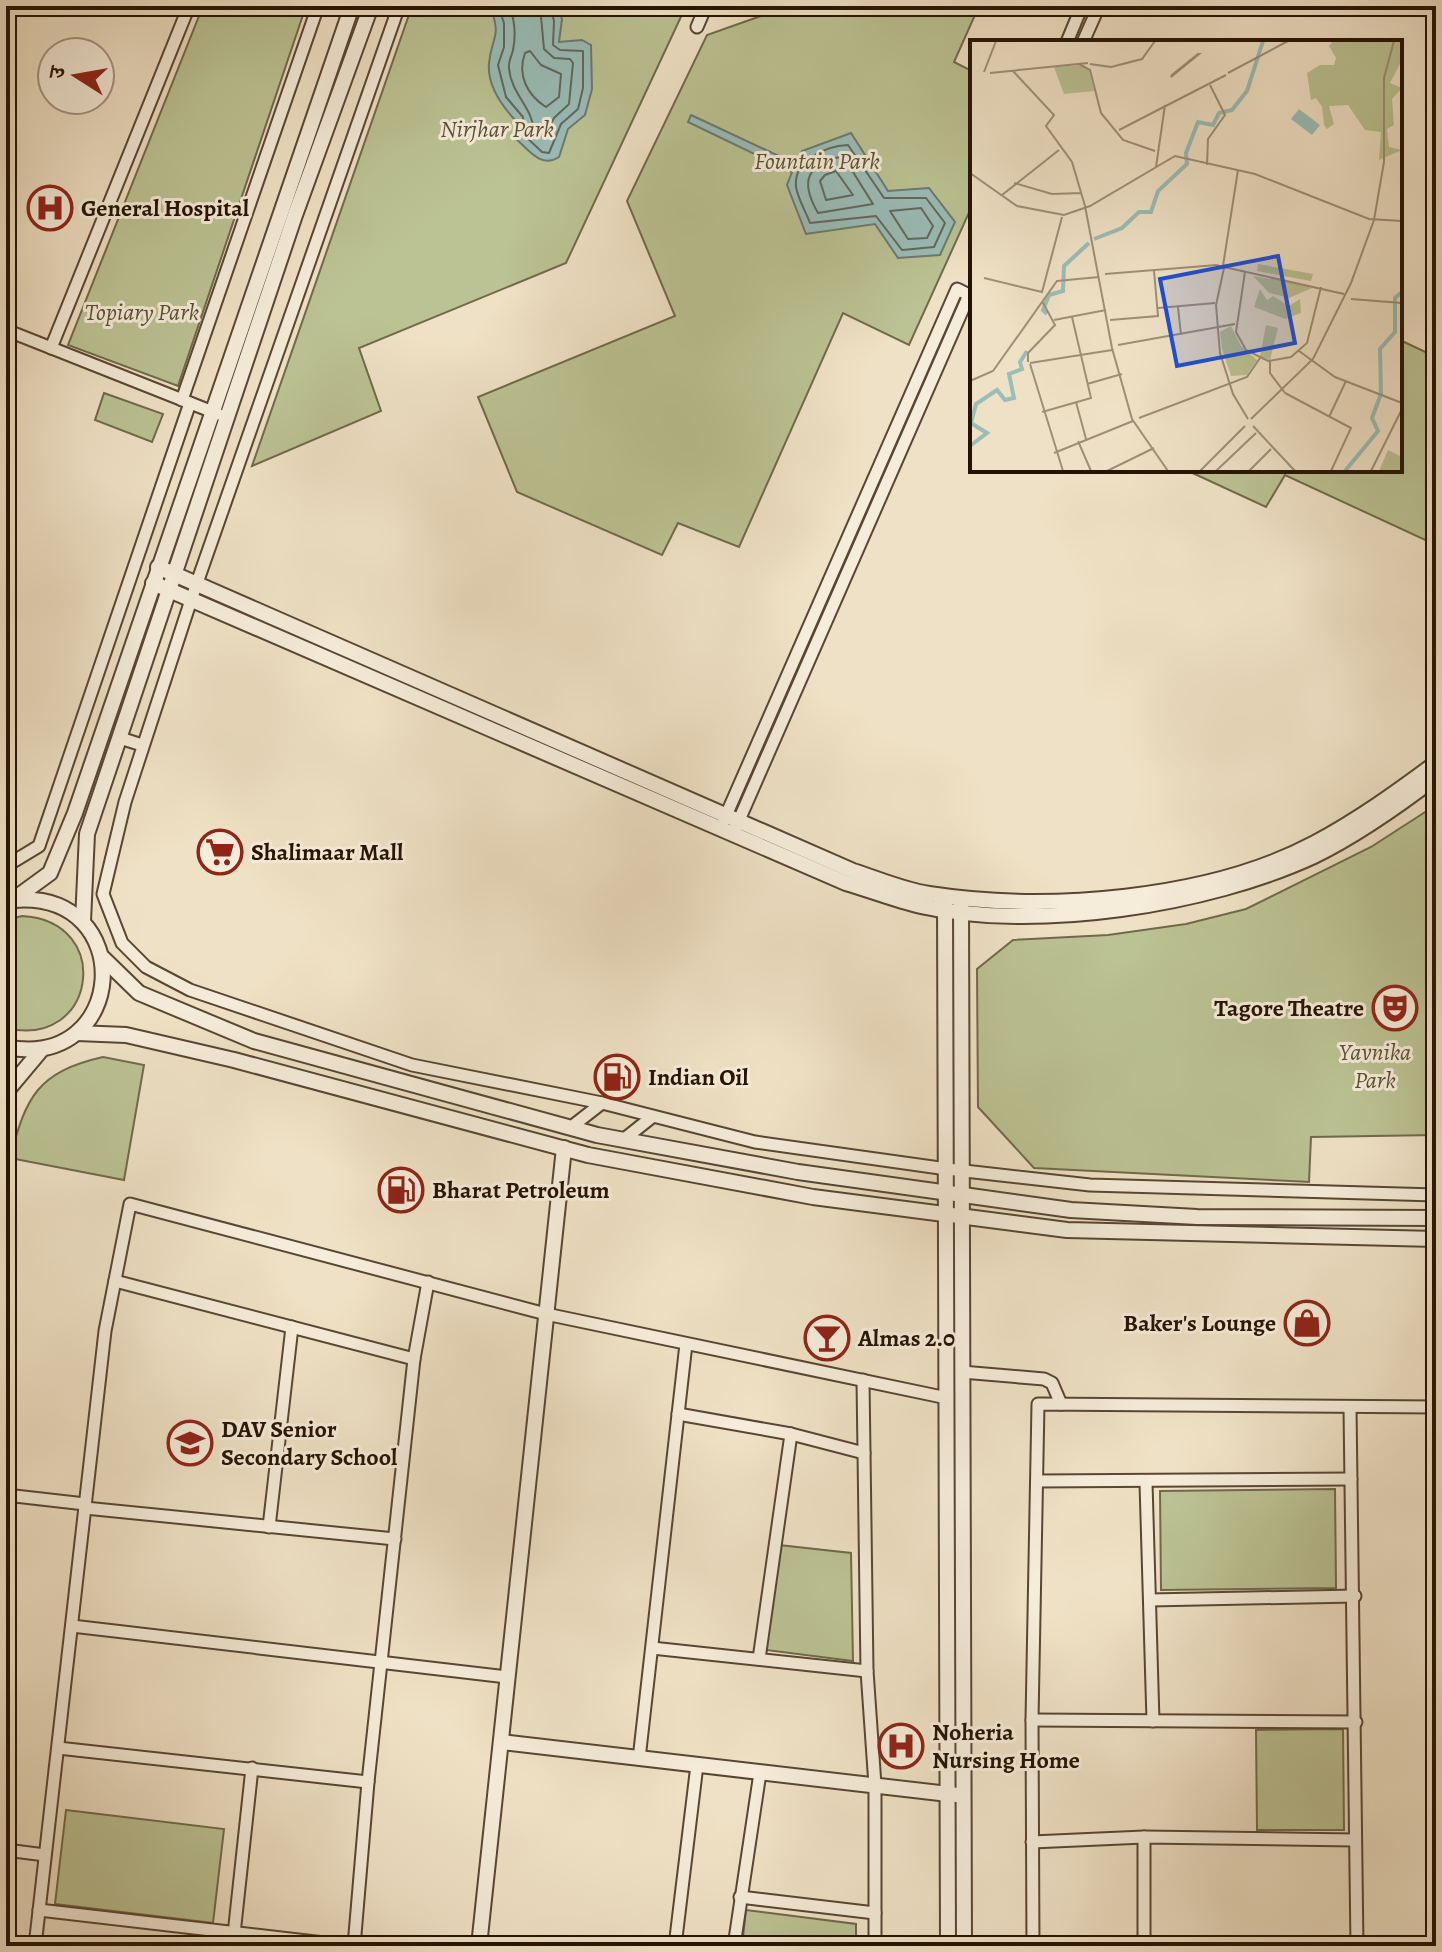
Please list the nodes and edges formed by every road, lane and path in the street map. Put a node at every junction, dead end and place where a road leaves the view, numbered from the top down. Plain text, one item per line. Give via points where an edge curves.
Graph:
1 (189, 6) edge
2 (318, 6) edge
3 (352, 6) edge
4 (371, 6) edge
5 (399, 6) edge
6 (706, 6) edge
7 (1082, 6) edge
8 (1099, 6) edge
9 (697, 27) dead end
10 (1068, 40) edge
11 (1084, 40) edge
12 (6, 330) edge
13 (936, 337) junction
14 (948, 343) junction
15 (51, 348) junction
16 (186, 401) junction
17 (211, 411) junction
18 (227, 418) junction
19 (158, 567) junction
20 (175, 575) junction
21 (153, 583) junction
22 (196, 584) junction
23 (169, 590) junction
24 (191, 600) junction
25 (120, 738) junction
26 (142, 745) junction
27 (1436, 763) edge
28 (1436, 777) edge
29 (729, 825) junction
30 (6, 866) edge
31 (10, 901) edge
32 (953, 903) junction
33 (83, 921) junction
34 (103, 958) junction
35 (77, 1033) junction
36 (6, 1047) edge
37 (42, 1049) junction
38 (6, 1092) edge
39 (602, 1103) junction
40 (652, 1117) junction
41 (570, 1128) junction
42 (623, 1140) junction
43 (564, 1148) junction
44 (954, 1170) junction
45 (954, 1195) junction
46 (1436, 1195) edge
47 (954, 1217) junction
48 (1436, 1218) edge
49 (1436, 1239) edge
50 (115, 1281) junction
51 (428, 1282) junction
52 (546, 1314) junction
53 (292, 1327) junction
54 (686, 1344) junction
55 (414, 1359) junction
56 (962, 1372) junction
57 (863, 1380) junction
58 (947, 1398) junction
59 (1061, 1404) junction
60 (1350, 1407) junction
61 (1436, 1407) edge
62 (678, 1414) junction
63 (791, 1434) junction
64 (864, 1453) junction
65 (1351, 1479) junction
66 (1038, 1481) junction
67 (1146, 1483) junction
68 (6, 1495) edge
69 (85, 1506) junction
70 (269, 1527) junction
71 (395, 1539) junction
72 (1355, 1596) junction
73 (1150, 1600) junction
74 (72, 1626) junction
75 (652, 1648) junction
76 (759, 1659) junction
77 (381, 1663) junction
78 (867, 1671) junction
79 (507, 1677) junction
80 (1032, 1720) junction
81 (1153, 1721) junction
82 (1356, 1722) junction
83 (501, 1742) junction
84 (58, 1748) junction
85 (639, 1759) junction
86 (697, 1765) junction
87 (252, 1768) junction
88 (760, 1773) junction
89 (368, 1782) junction
90 (875, 1785) junction
91 (956, 1795) junction
92 (1144, 1837) junction
93 (1354, 1840) junction
94 (1032, 1842) junction
95 (6, 1850) edge
96 (45, 1855) junction
97 (740, 1897) junction
98 (39, 1910) junction
99 (875, 1913) junction
100 (234, 1934) junction
101 (35, 1946) edge
102 (352, 1946) edge
103 (479, 1946) edge
104 (675, 1946) edge
105 (734, 1946) edge
106 (875, 1946) edge
107 (948, 1946) edge
108 (964, 1946) edge
109 (1033, 1946) edge
110 (1144, 1946) edge
111 (1357, 1946) edge

1 - 15 street
2 - 16 street
3 - 17 street
4 - 18 street
5 - 22 street
6 - 9 street
7 - 10 street
8 - 11 street
12 - 15 street
13 - 14 street
13 - 14 street via 957,289 969,295
13 - 29 street
14 - 29 street
15 - 16 street
16 - 17 street
16 - 30 street via 39,846
17 - 18 street
17 - 19 street
18 - 20 street
19 - 20 street
19 - 21 street
20 - 22 street
20 - 23 street
21 - 23 street
21 - 31 street via 50,873
22 - 24 street
22 - 29 street
23 - 24 street
23 - 25 street
24 - 26 street
24 - 29 street
25 - 26 street
25 - 33 street via 87,834
26 - 39 street via 103,894 122,943 146,967 190,990 412,1065
27 - 32 street via 1313,844 1254,869 1197,885 1088,899
28 - 32 street via 1316,855 1197,896 1088,912 1008,915
29 - 32 street via 846,883 922,906
31 - 33 street via 51,902
32 - 44 street
33 - 34 street
34 - 35 street via 100,999
34 - 41 street via 139,993 254,1041
35 - 37 street
35 - 43 street via 126,1035 234,1060
36 - 37 street
37 - 38 street
39 - 40 street
39 - 41 street
40 - 42 street
40 - 44 street via 755,1142
41 - 42 street
42 - 45 street
43 - 47 street via 813,1197
43 - 52 street
44 - 45 street
44 - 46 street via 1104,1186
45 - 47 street
45 - 48 street via 1150,1214
47 - 49 street via 1067,1230
47 - 56 street
47 - 58 street
50 - 51 street via 130,1204
50 - 53 street
50 - 69 street
51 - 52 street
51 - 55 street
52 - 54 street
52 - 79 street
53 - 55 street
53 - 70 street
54 - 57 street
54 - 62 street
55 - 71 street
56 - 59 street via 1044,1379 1052,1383
56 - 91 street
57 - 58 street
57 - 64 street
58 - 91 street
59 - 60 street
59 - 66 street via 1038,1404
60 - 61 street
60 - 65 street
62 - 63 street
62 - 75 street
63 - 64 street
63 - 76 street
64 - 78 street
65 - 67 street
65 - 72 street
66 - 67 street
66 - 80 street
67 - 73 street
68 - 69 street
69 - 70 street
69 - 74 street
70 - 71 street
71 - 77 street
72 - 73 street
72 - 82 street
73 - 81 street
74 - 77 street
74 - 84 street
75 - 76 street
75 - 85 street
76 - 78 street
77 - 79 street
77 - 89 street
78 - 90 street
79 - 83 street
80 - 81 street
80 - 94 street
81 - 82 street
82 - 93 street
83 - 85 street
83 - 103 street
84 - 87 street
84 - 96 street
85 - 86 street
86 - 88 street
86 - 104 street
87 - 89 street
87 - 100 street
88 - 90 street
88 - 97 street
89 - 102 street
90 - 91 street
90 - 99 street
91 - 107 street
91 - 108 street
92 - 93 street
92 - 94 street
92 - 110 street
93 - 111 street
94 - 109 street
95 - 96 street
96 - 98 street
97 - 99 street
97 - 105 street
98 - 100 street
98 - 101 street
99 - 106 street
100 - 102 street

